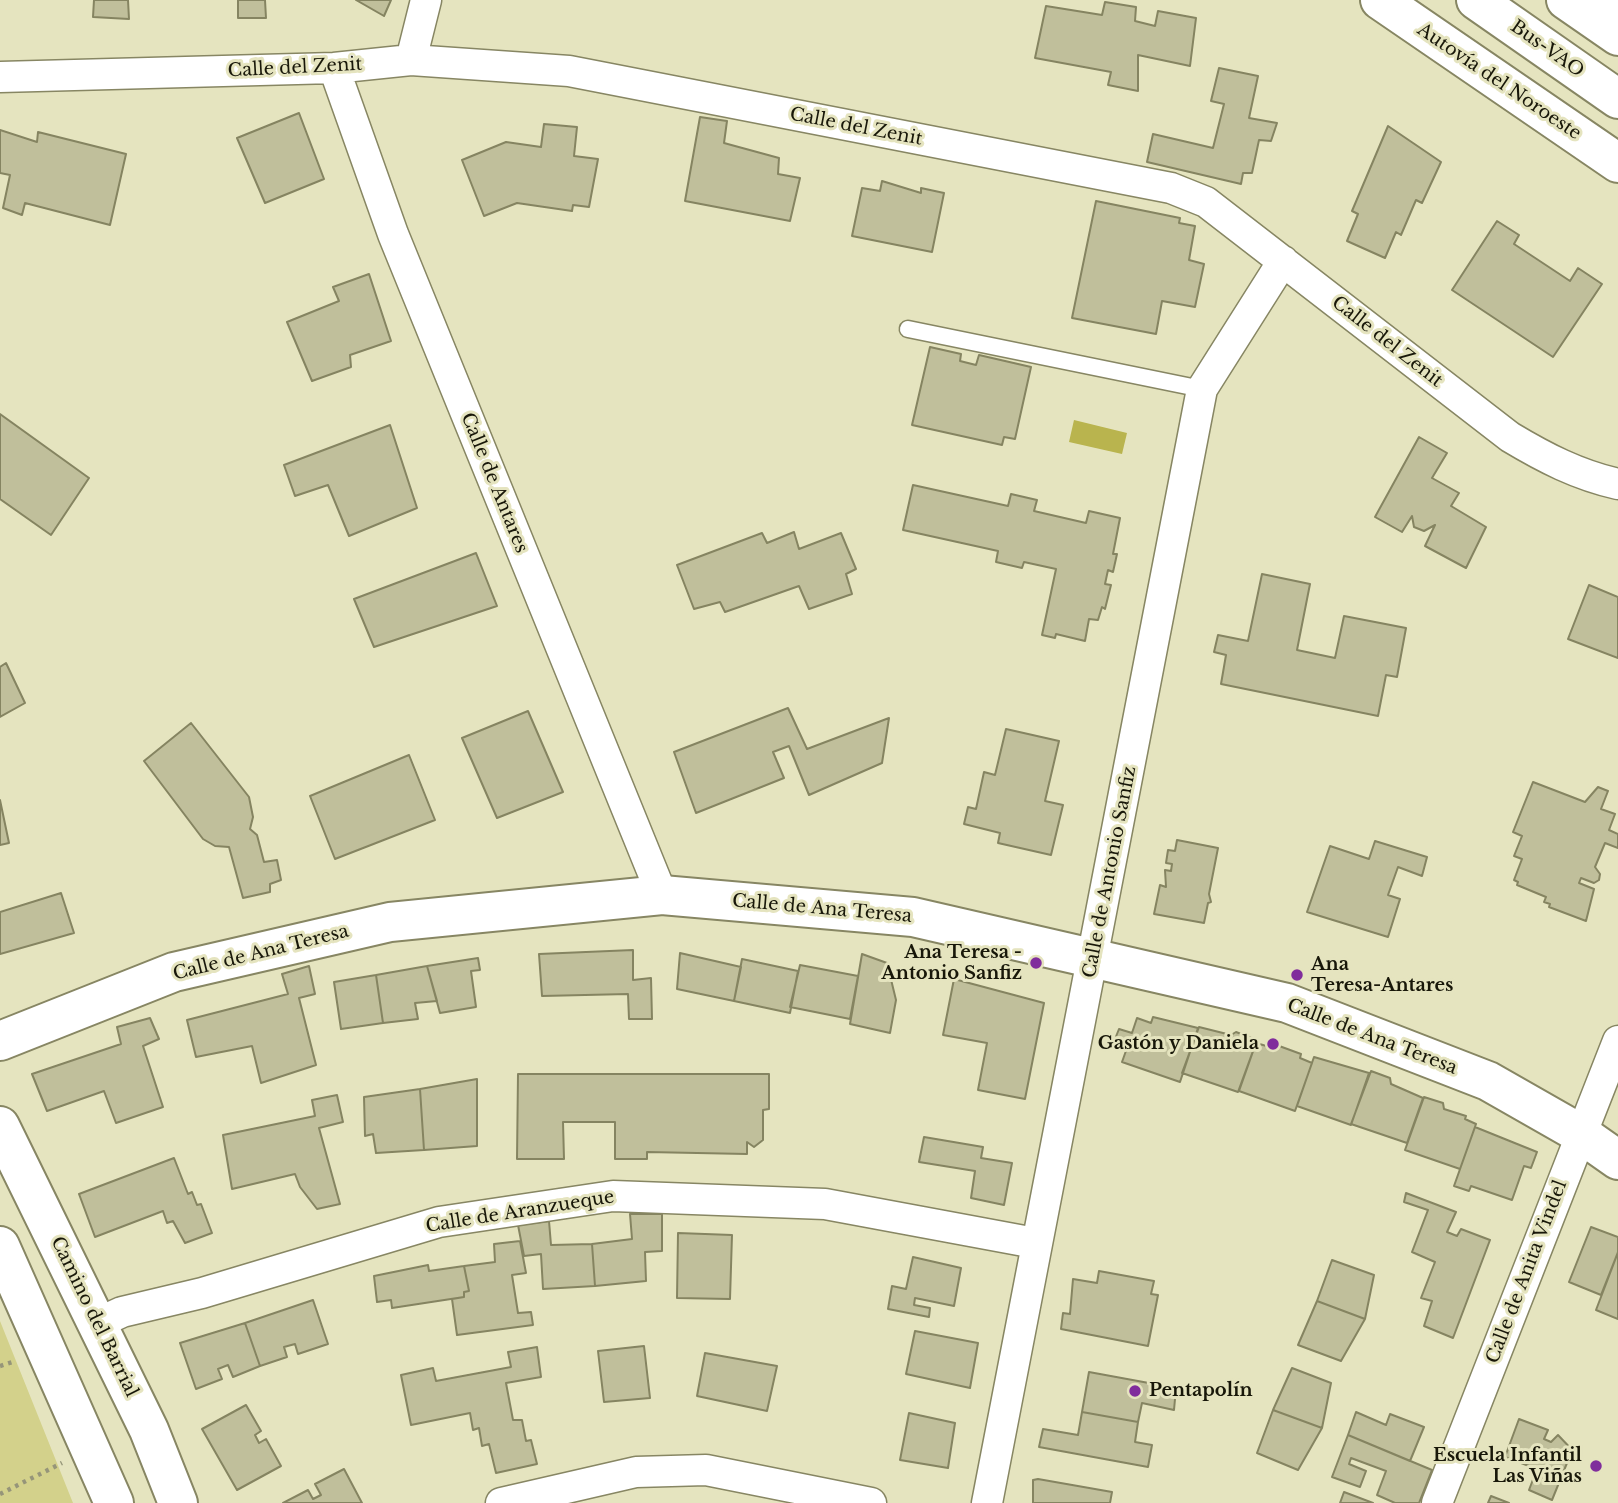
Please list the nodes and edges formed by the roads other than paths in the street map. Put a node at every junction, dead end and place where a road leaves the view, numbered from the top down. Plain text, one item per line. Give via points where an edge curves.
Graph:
1 (426, 0) edge
2 (1380, 0) edge
3 (1476, 0) edge
4 (1566, 0) edge
5 (1618, 36) edge
6 (411, 60) junction
7 (334, 68) junction
8 (0, 77) edge
9 (1618, 99) edge
10 (1618, 163) edge
11 (1283, 261) junction
12 (908, 329) dead end
13 (1202, 389) junction
14 (1618, 484) edge
15 (662, 895) junction
16 (1095, 957) junction
17 (0, 1041) edge
18 (1618, 1041) edge
19 (0, 1126) edge
20 (1581, 1134) junction
21 (1618, 1160) edge
22 (1035, 1243) junction
23 (0, 1246) edge
24 (98, 1323) junction
25 (149, 1430) junction
26 (114, 1503) edge
27 (178, 1503) edge
28 (197, 1503) edge
29 (501, 1503) edge
30 (870, 1503) edge
31 (987, 1503) edge
32 (1437, 1503) edge

1 - 6 street
2 - 10 main road, Autovía del Noroeste
3 - 9 main road, Bus-VAO
4 - 5 main road
6 - 7 street, Calle del Zenit
6 - 11 street, Calle del Zenit via 569,71 1171,188 1206,202
7 - 8 street, Calle del Zenit
7 - 15 street, Calle de Antares via 393,234
11 - 13 street, Calle de Antonio Sanfiz
11 - 14 street, Calle del Zenit via 1510,437 1587,477
12 - 13 lane
13 - 16 street, Calle de Antonio Sanfiz
15 - 16 main road, Calle de Ana Teresa via 913,917
15 - 17 main road, Calle de Ana Teresa via 390,922 174,972
16 - 20 main road, Calle de Ana Teresa via 1287,1003 1488,1081
16 - 22 street, Calle de Antonio Sanfiz
18 - 20 street, Calle de Anita Vindel
19 - 24 main road, Camino del Barrial
20 - 21 main road, Calle de Ana Teresa
20 - 32 street, Calle de Anita Vindel
22 - 24 street, Calle de Aranzueque via 825,1203 613,1196 439,1222 202,1293 122,1312
22 - 31 street, Calle de Antonio Sanfiz
23 - 26 main road
24 - 25 main road, Camino del Barrial
25 - 27 main road
25 - 28 street, Camino del Barrial
29 - 30 street via 636,1472 706,1471

